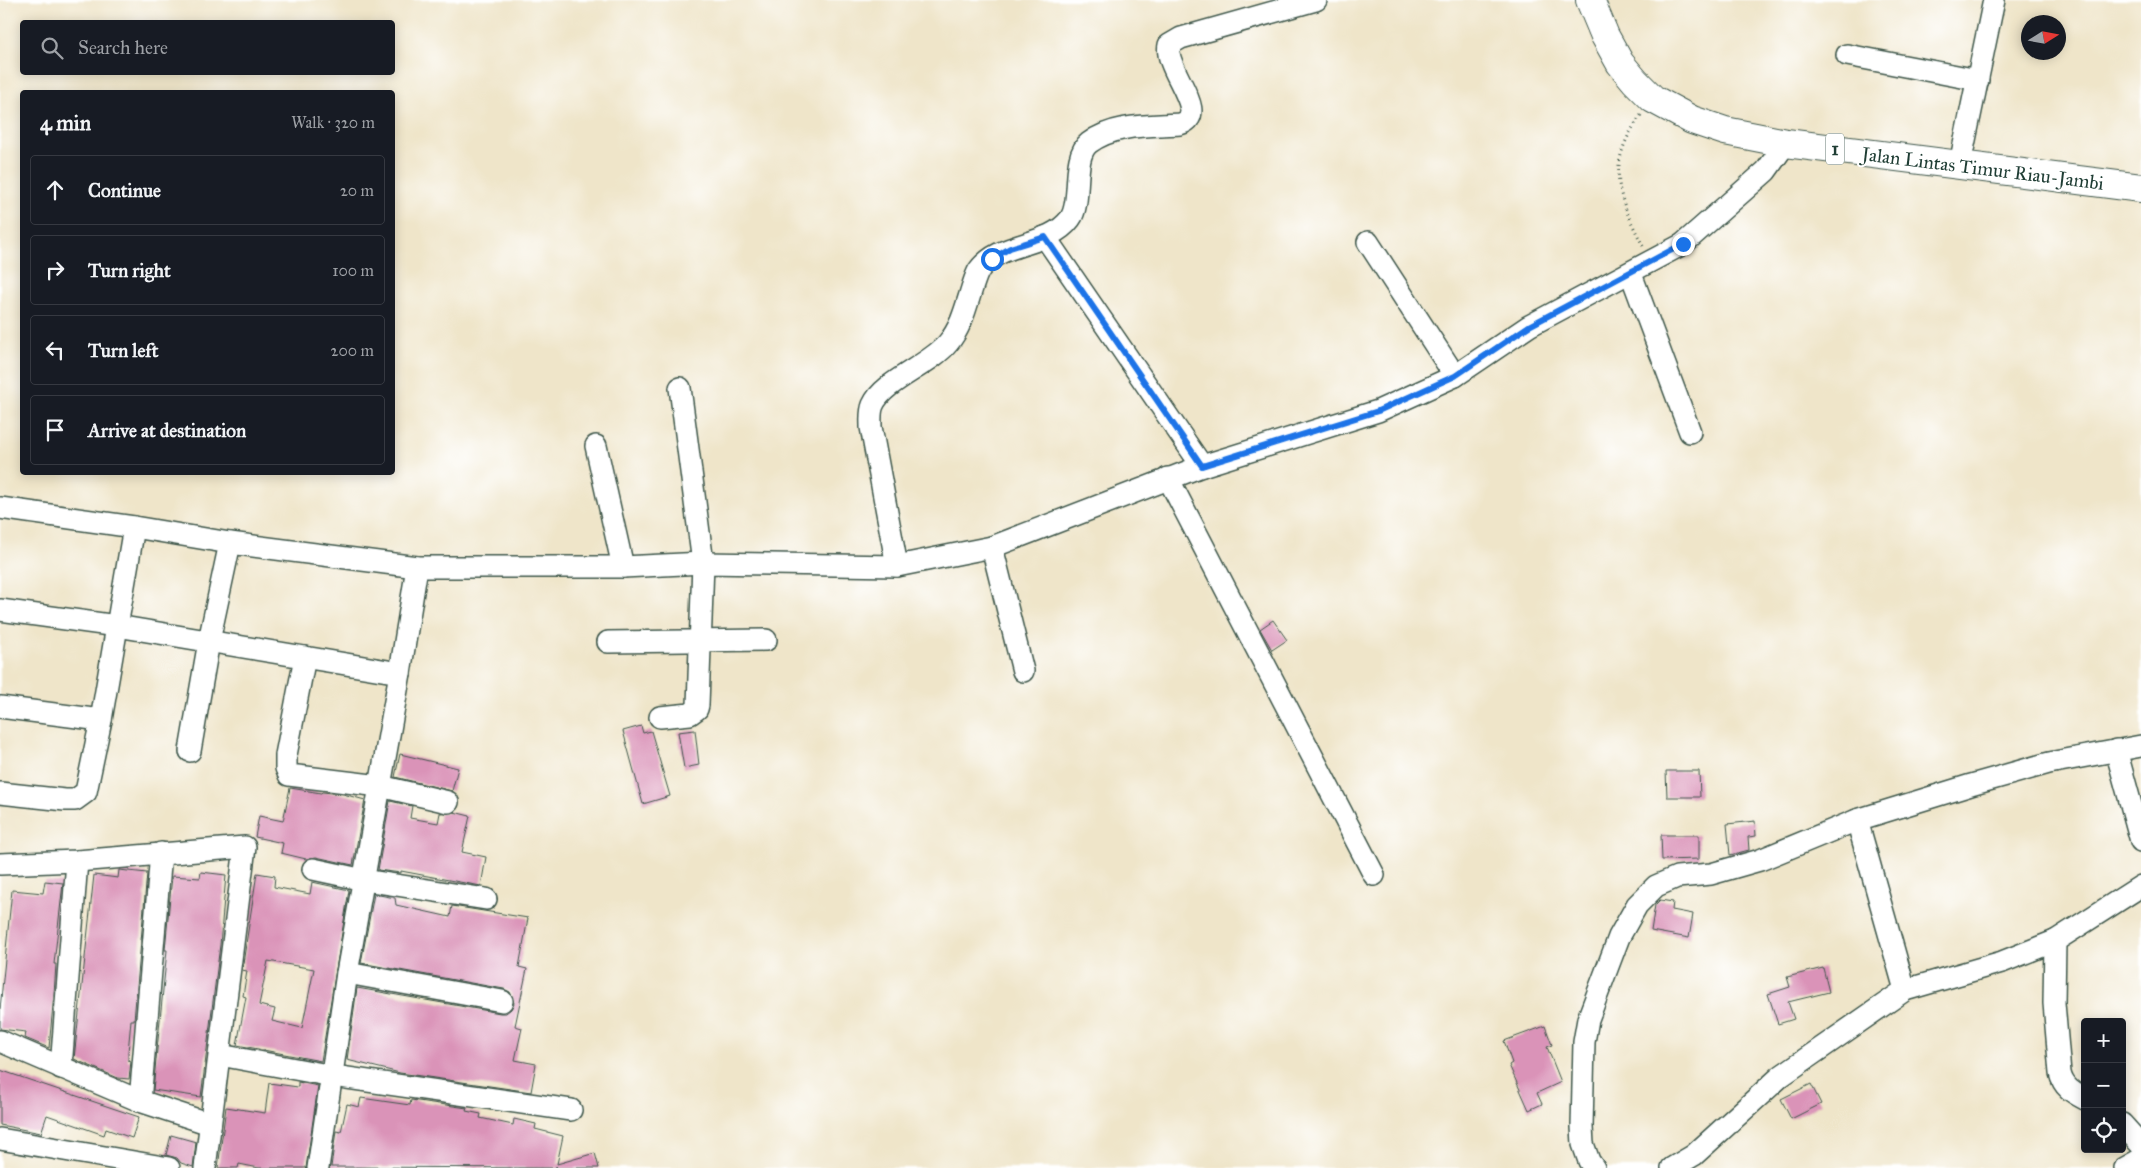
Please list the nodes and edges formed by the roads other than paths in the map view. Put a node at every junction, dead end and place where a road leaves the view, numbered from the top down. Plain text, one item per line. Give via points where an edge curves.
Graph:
1 (1316, 0) edge
2 (1590, 0) edge
3 (1994, 0) edge
4 (1847, 55) dead end
5 (1978, 80) junction
6 (1786, 143) junction
7 (1960, 164) junction
8 (2141, 188) edge
9 (1045, 237) junction
10 (1368, 242) dead end
11 (1630, 274) junction
12 (1455, 376) junction
13 (680, 388) dead end
14 (1690, 432) dead end
15 (596, 446) dead end
16 (1202, 466) junction
17 (1168, 478) junction
18 (0, 508) edge
19 (134, 526) junction
20 (230, 543) junction
21 (992, 547) junction
22 (703, 563) junction
23 (896, 566) junction
24 (417, 567) junction
25 (623, 567) junction
26 (0, 610) edge
27 (117, 626) junction
28 (766, 640) dead end
29 (208, 641) junction
30 (700, 641) junction
31 (608, 642) dead end
32 (305, 657) junction
33 (1023, 671) dead end
34 (400, 673) junction
35 (0, 707) edge
36 (660, 717) dead end
37 (101, 720) junction
38 (2141, 746) edge
39 (2116, 750) junction
40 (190, 751) dead end
41 (380, 786) junction
42 (0, 793) edge
43 (448, 802) dead end
44 (1857, 820) junction
45 (2141, 841) edge
46 (162, 853) junction
47 (77, 862) junction
48 (0, 864) edge
49 (313, 869) dead end
50 (1374, 875) dead end
51 (364, 880) junction
52 (2141, 886) edge
53 (486, 899) dead end
54 (2055, 942) junction
55 (347, 973) junction
56 (1905, 990) junction
57 (502, 1002) dead end
58 (0, 1042) edge
59 (220, 1055) junction
60 (61, 1068) junction
61 (333, 1076) junction
62 (2081, 1096) edge
63 (140, 1101) junction
64 (572, 1110) dead end
65 (210, 1124) junction
66 (2126, 1128) edge
67 (0, 1139) edge
68 (2141, 1145) edge
69 (2141, 1159) edge
70 (169, 1168) edge
71 (205, 1168) edge
72 (318, 1168) edge
73 (1594, 1168) edge
74 (1672, 1168) edge
75 (2124, 1168) edge

1 - 9 street via 1181,38 1169,45 1169,59 1188,98 1191,117 1180,124 1122,128 1101,134 1086,145 1071,218 1060,230
2 - 6 highway, Jalan Lintas Timur Riau-Jambi / 1 via 1620,63 1653,99 1700,123
3 - 5 street
4 - 5 street
5 - 7 street
6 - 7 highway, Jalan Lintas Timur Riau-Jambi / 1
6 - 11 street via 1766,171 1683,244
7 - 8 highway, Jalan Lintas Timur Riau-Jambi / 1
9 - 16 street
9 - 23 street via 1010,248 979,270 962,319 948,343 936,356 881,392 873,404 871,427
10 - 12 street
11 - 12 street via 1529,326
11 - 14 street
12 - 16 street via 1378,411
13 - 22 street
15 - 25 street
16 - 17 street
17 - 21 street
17 - 50 street
18 - 19 street
19 - 20 street
19 - 27 street
20 - 24 street
20 - 29 street
21 - 23 street
21 - 33 street
22 - 23 street
22 - 25 street
22 - 30 street
24 - 25 street
24 - 34 street
26 - 27 street
27 - 29 street
27 - 37 street
28 - 30 street
29 - 32 street
29 - 40 street
30 - 31 street
30 - 36 street via 697,709 690,714
32 - 34 street
32 - 41 street via 286,755 287,772 293,776
34 - 41 street
35 - 37 street
37 - 42 street via 86,792 81,797 65,800
38 - 39 street
39 - 44 street via 2049,763 1971,784
39 - 45 street
41 - 43 street
41 - 51 street
44 - 56 street
44 - 73 street via 1760,860 1711,874 1677,877 1656,886 1637,905 1619,937 1588,1019 1584,1042 1583,1144 1588,1161
46 - 47 street
46 - 59 street via 245,847
46 - 63 street
47 - 48 street
47 - 60 street
49 - 51 street
51 - 53 street
51 - 55 street
52 - 54 street
54 - 56 street via 2002,962
54 - 62 street via 2054,1003 2060,1074 2063,1084
55 - 57 street
55 - 61 street
56 - 74 street via 1781,1076 1694,1155
58 - 60 street
59 - 61 street
59 - 65 street
60 - 63 street
61 - 64 street
61 - 72 street
63 - 65 street
65 - 71 street
66 - 68 street
67 - 70 street
69 - 75 street

